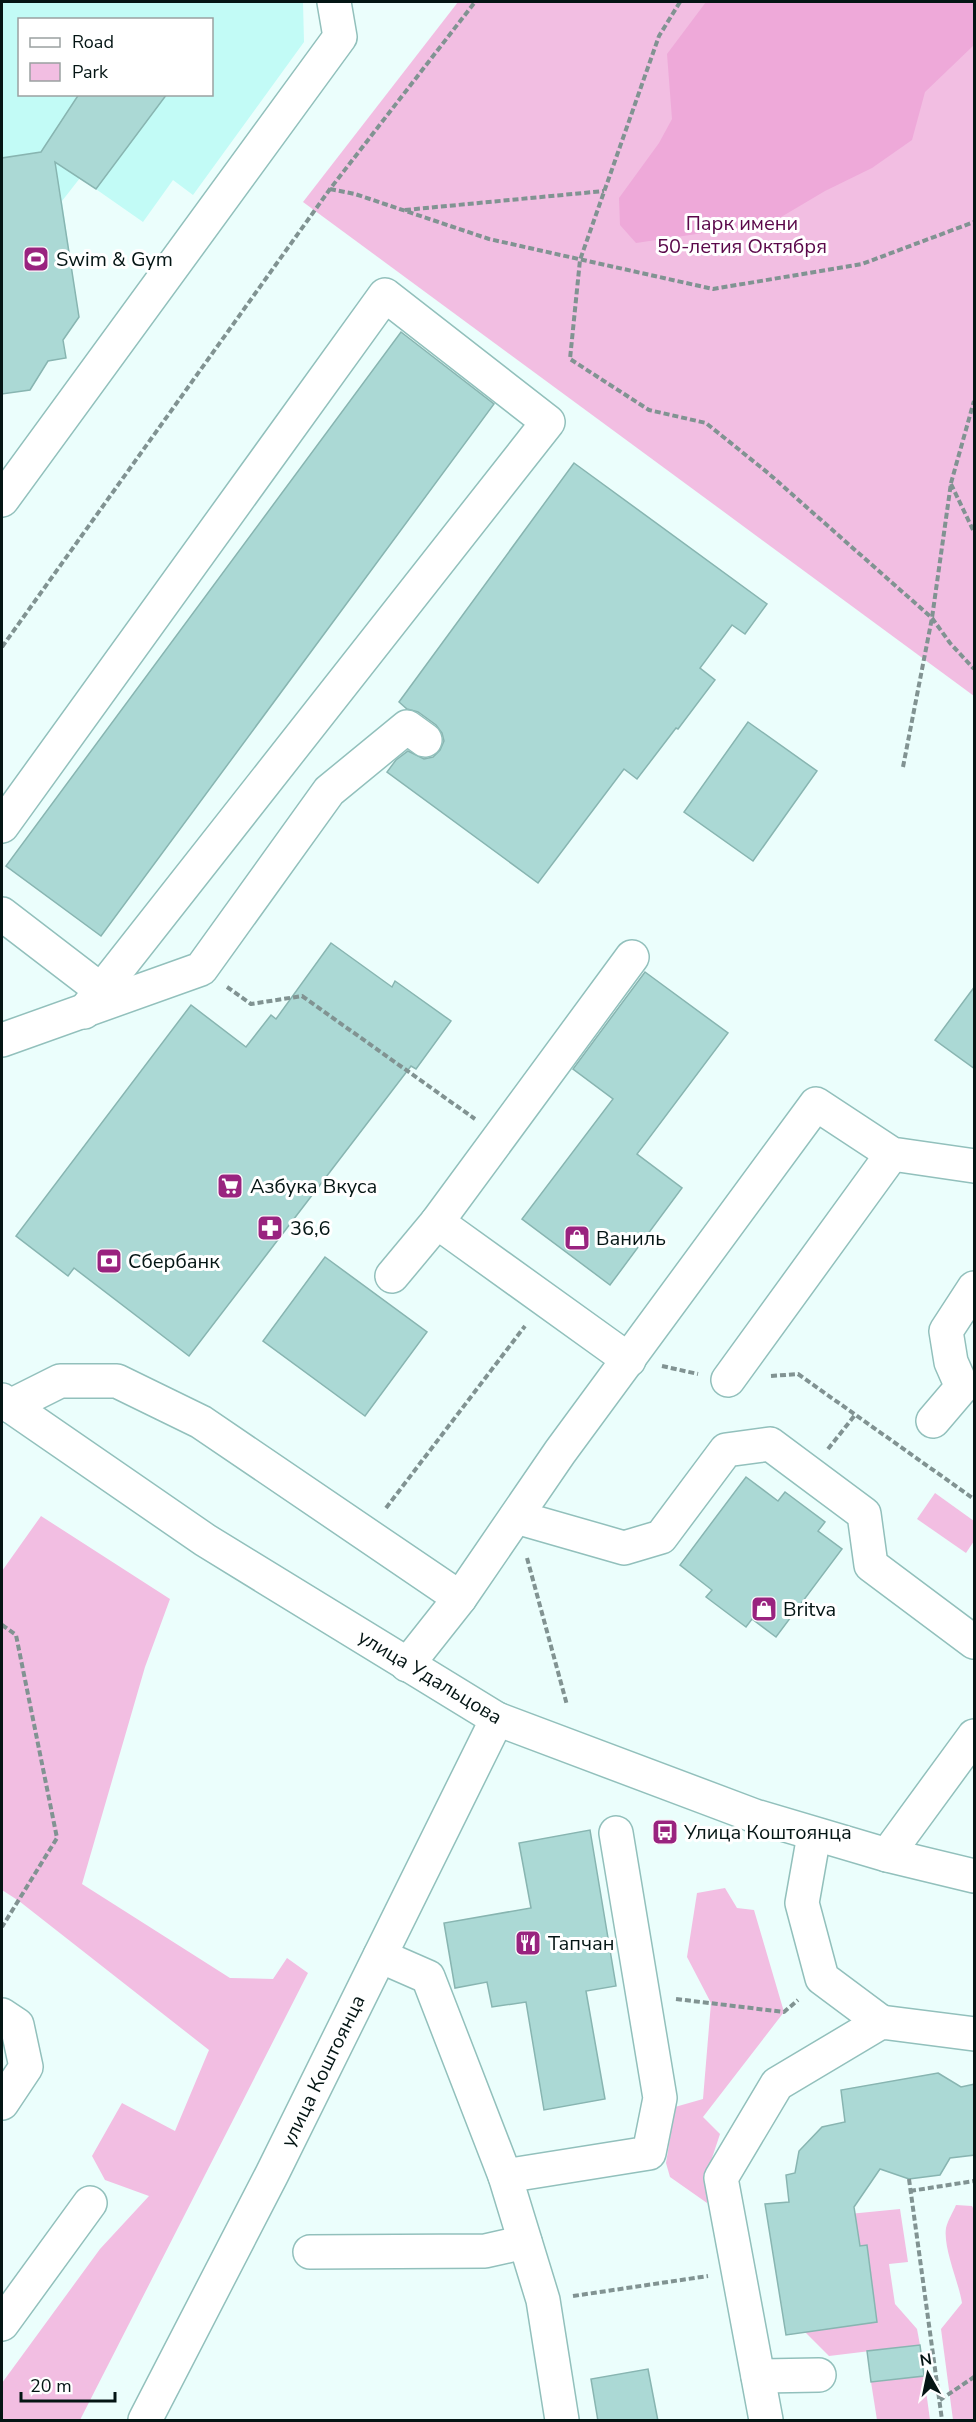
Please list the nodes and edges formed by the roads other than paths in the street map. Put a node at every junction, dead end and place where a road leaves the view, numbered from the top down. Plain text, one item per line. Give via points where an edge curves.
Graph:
1 (334, 2) edge
2 (2, 500) edge
3 (425, 740) dead end
4 (2, 825) edge
5 (2, 914) edge
6 (632, 957) dead end
7 (92, 1001) junction
8 (2, 1040) edge
9 (892, 1154) junction
10 (975, 1166) edge
11 (437, 1222) junction
12 (392, 1276) dead end
13 (975, 1288) edge
14 (629, 1360) junction
15 (728, 1380) road end
16 (6, 1403) edge
17 (933, 1421) dead end
18 (516, 1517) junction
19 (460, 1598) junction
20 (975, 1642) edge
21 (408, 1665) junction
22 (497, 1719) junction
23 (975, 1736) edge
24 (616, 1833) dead end
25 (814, 1835) junction
26 (887, 1855) junction
27 (975, 1876) edge
28 (380, 1956) junction
29 (2, 2015) edge
30 (881, 2022) junction
31 (975, 2034) edge
32 (2, 2103) edge
33 (505, 2176) junction
34 (90, 2203) dead end
35 (525, 2242) junction
36 (310, 2252) dead end
37 (2, 2324) edge
38 (819, 2375) dead end
39 (758, 2376) junction
40 (145, 2421) edge
41 (562, 2421) edge
42 (766, 2421) edge

1 - 2 street via 340,37
3 - 7 street via 407,727 329,791 201,969
4 - 7 street via 385,295 548,422
5 - 7 street
6 - 11 street
7 - 8 street
9 - 10 street
9 - 14 street via 816,1104
9 - 15 street
11 - 12 street
11 - 14 street
13 - 17 street via 946,1331 951,1362 962,1387
14 - 18 street
16 - 19 street via 60,1381 117,1381 201,1422
16 - 21 street, улица Удальцова via 206,1539
18 - 19 street
18 - 20 street via 624,1548 661,1538 726,1450 770,1444 864,1514 871,1565
19 - 21 street
21 - 22 street, улица Удальцова
22 - 25 street, улица Удальцова
22 - 28 street, улица Коштоянца
23 - 26 street
24 - 33 street via 660,2098 649,2152
25 - 26 street, улица Удальцова
25 - 30 street via 802,1903 822,1978
26 - 27 street, улица Удальцова
28 - 33 street via 428,1977
28 - 40 street, улица Коштоянца
29 - 32 street via 17,2025 27,2067
30 - 31 street
30 - 39 street via 777,2084 721,2178
33 - 35 street
34 - 37 street
35 - 36 street via 486,2251
35 - 41 street via 543,2300
38 - 39 street
39 - 42 street

